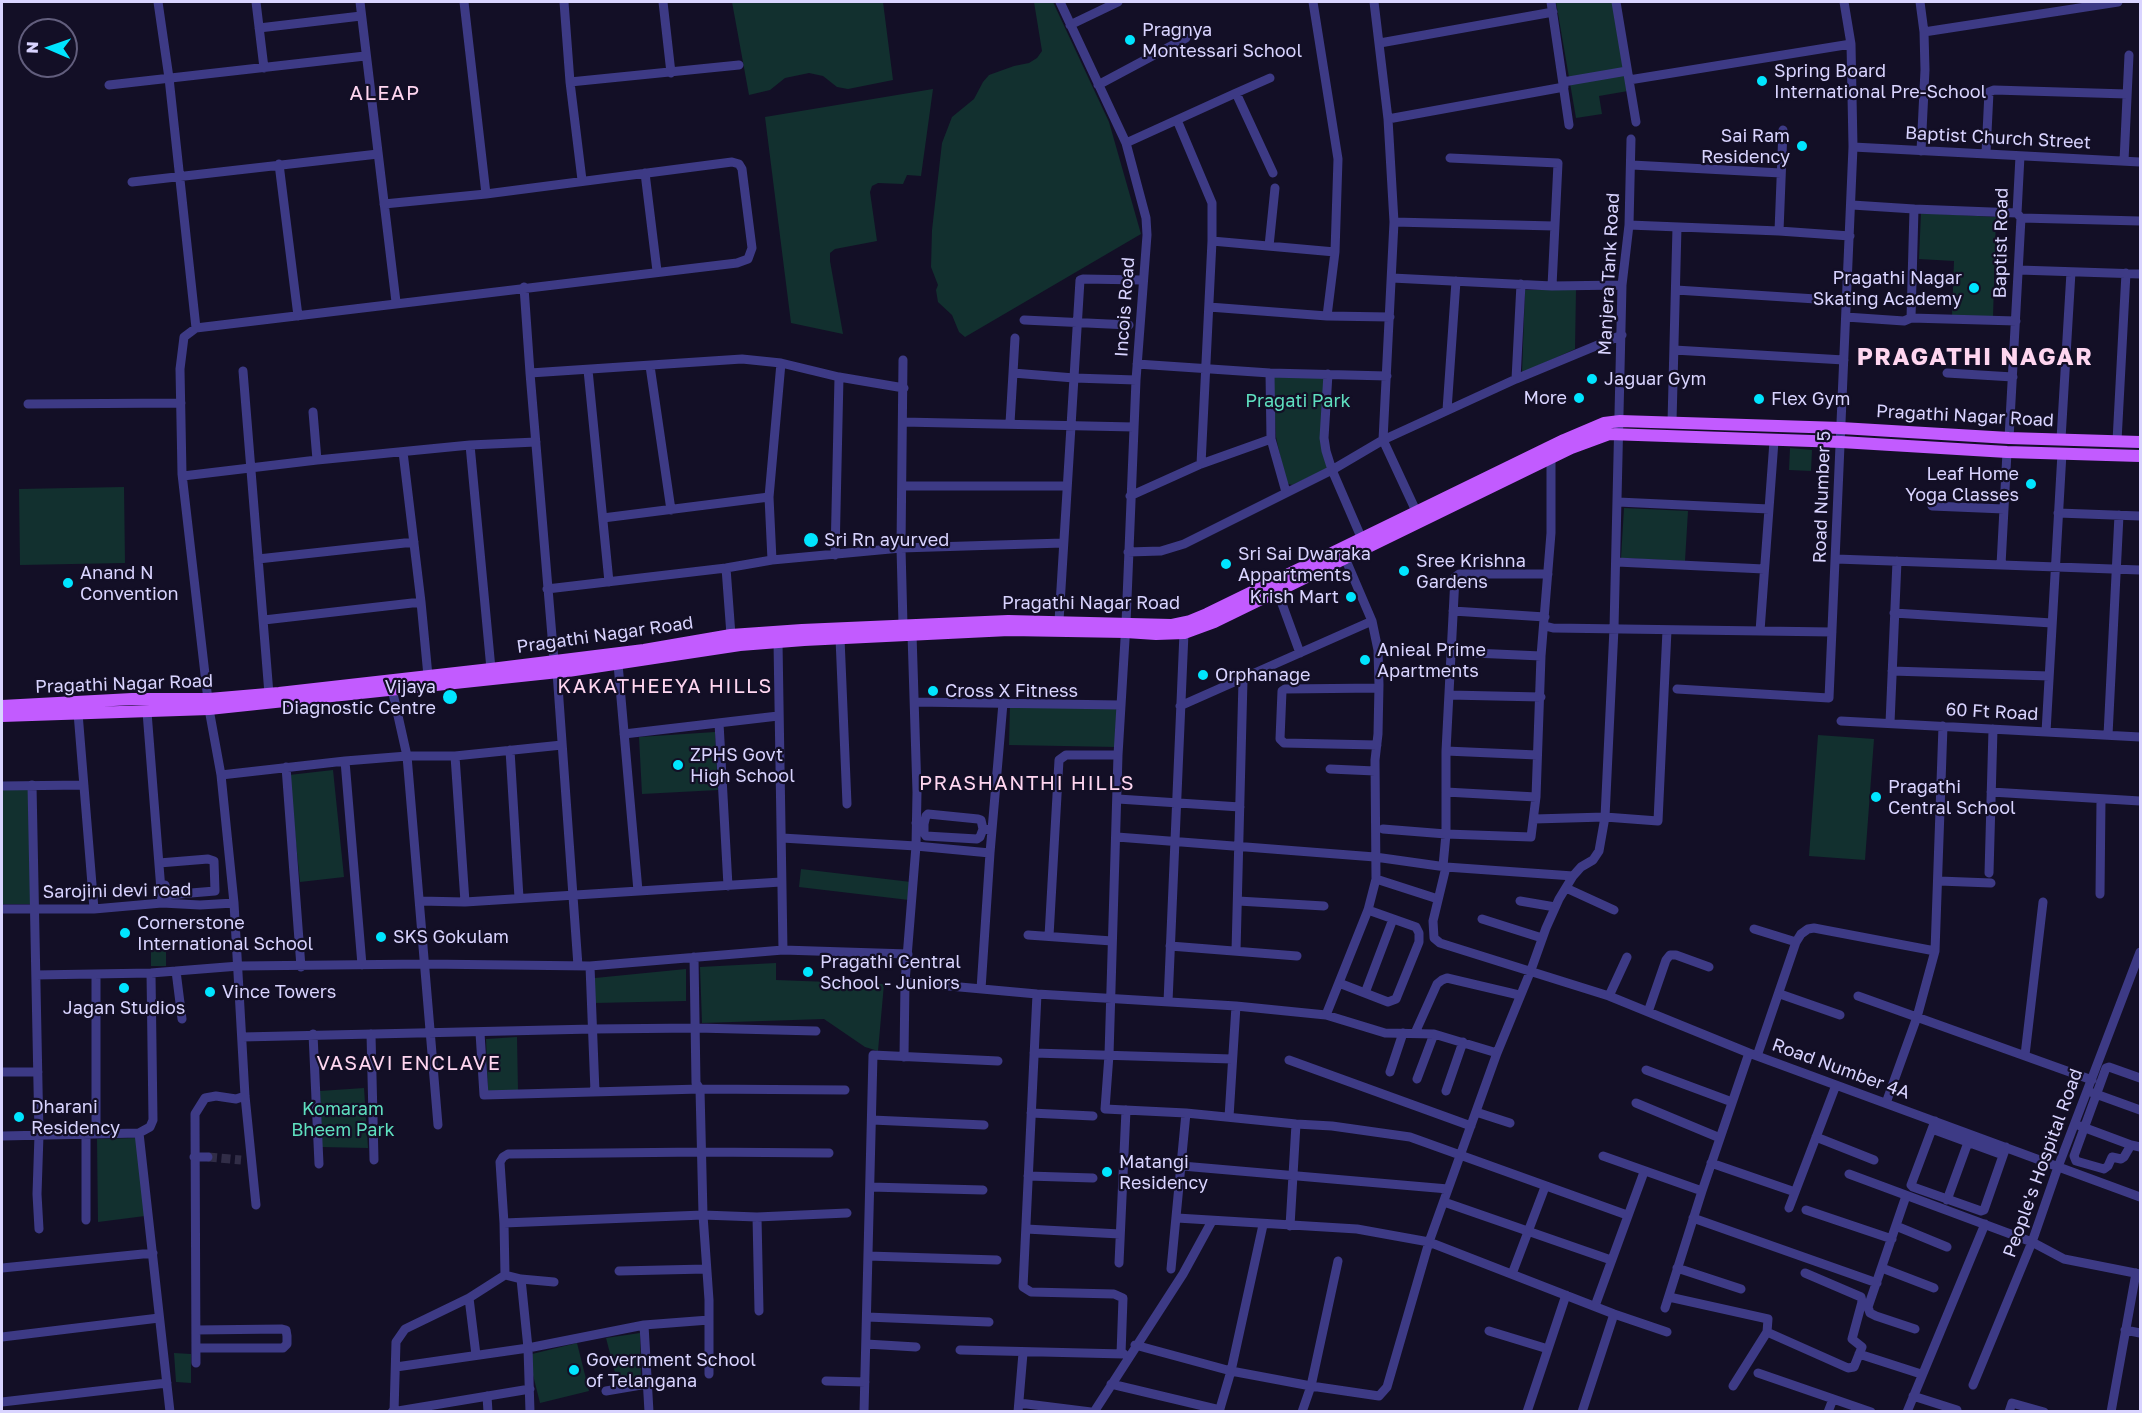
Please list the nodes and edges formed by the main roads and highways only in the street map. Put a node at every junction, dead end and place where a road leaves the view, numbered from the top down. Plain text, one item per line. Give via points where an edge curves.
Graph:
1 (1620, 428) junction
2 (2140, 442) edge
3 (2140, 456) edge
4 (1126, 627) junction
5 (908, 630) junction
6 (556, 666) junction
7 (209, 704) junction
8 (2, 706) edge
9 (2, 716) edge

1 - 2 main road, Pragathi Nagar Road via 1672,422
1 - 3 main road, Pragathi Nagar Road via 1774,441
1 - 4 main road, Pragathi Nagar Road via 1604,423 1564,440 1190,621
1 - 4 main road, Pragathi Nagar Road via 1214,622 1184,633 1156,634
4 - 5 main road, Pragathi Nagar Road
4 - 5 main road, Pragathi Nagar Road via 1008,621
5 - 6 main road, Pragathi Nagar Road via 740,645 618,664
5 - 6 main road, Pragathi Nagar Road via 731,635
6 - 7 main road, Pragathi Nagar Road via 392,689
6 - 7 main road, Pragathi Nagar Road via 491,669
7 - 8 main road, Pragathi Nagar Road via 132,699
7 - 9 main road, Pragathi Nagar Road via 147,711

